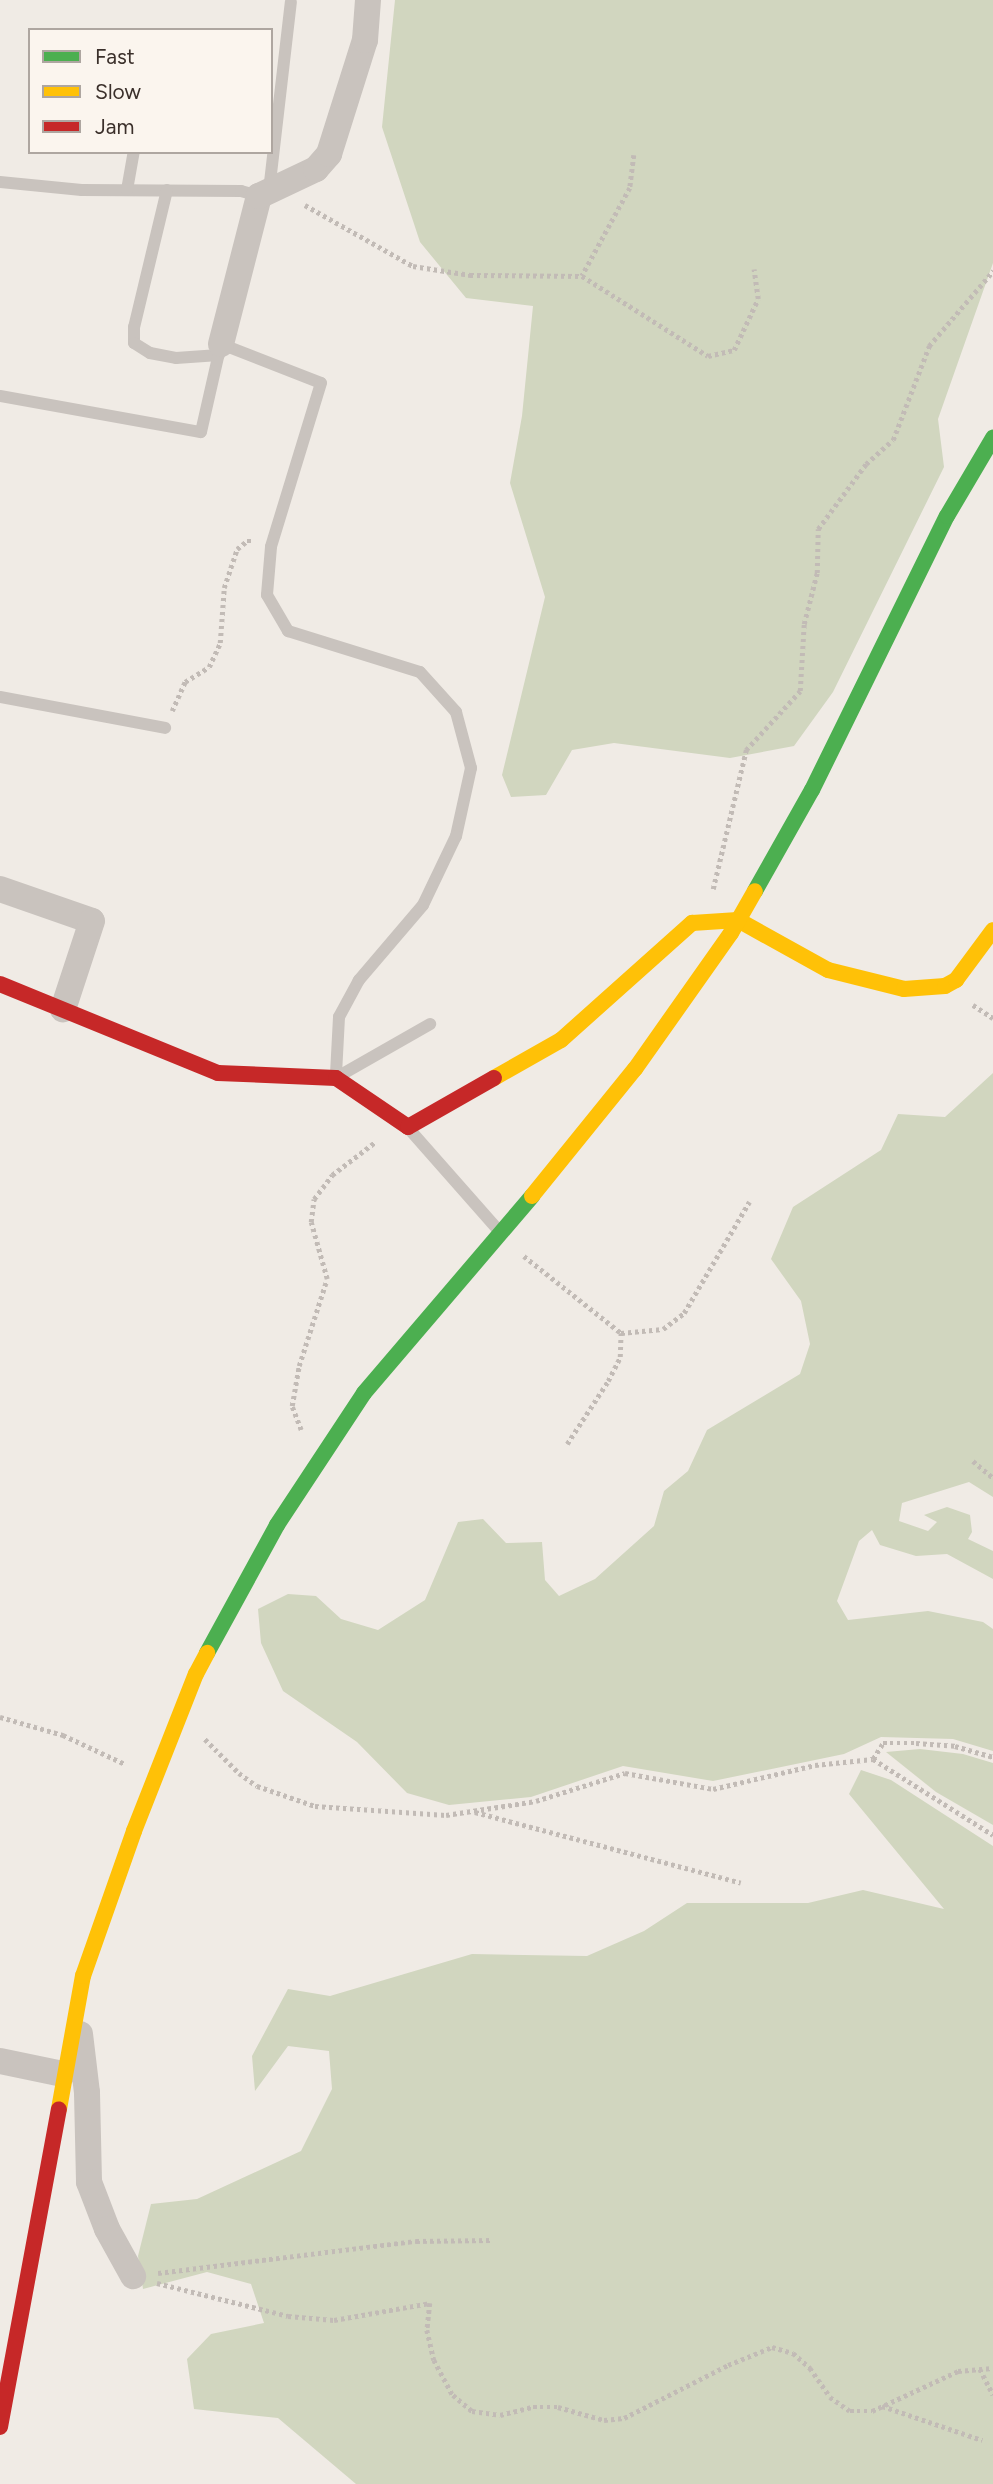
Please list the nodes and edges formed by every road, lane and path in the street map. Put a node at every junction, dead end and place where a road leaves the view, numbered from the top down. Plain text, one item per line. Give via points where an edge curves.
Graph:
1 (368, 0) edge
2 (291, 2) dead end
3 (273, 151) edge
4 (134, 154) edge
5 (273, 154) edge
6 (634, 155) dead end
7 (0, 182) edge
8 (127, 190) junction
9 (167, 190) junction
10 (268, 192) junction
11 (754, 269) dead end
12 (993, 271) edge
13 (582, 276) junction
14 (220, 350) junction
15 (0, 396) edge
16 (993, 438) edge
17 (273, 542) junction
18 (0, 697) edge
19 (165, 728) joint
20 (0, 889) edge
21 (738, 920) junction
22 (708, 922) junction
23 (993, 930) edge
24 (0, 984) edge
25 (63, 1009) junction
26 (430, 1024) dead end
27 (336, 1078) junction
28 (405, 1125) junction
29 (749, 1202) dead end
30 (502, 1233) junction
31 (621, 1333) junction
32 (567, 1444) dead end
33 (326, 1451) junction
34 (973, 1461) dead end
35 (993, 1478) edge
36 (0, 1717) edge
37 (178, 1720) junction
38 (993, 1757) edge
39 (873, 1759) junction
40 (132, 1767) dead end
41 (472, 1811) junction
42 (993, 1835) edge
43 (741, 1883) dead end
44 (77, 2005) junction
45 (0, 2061) edge
46 (63, 2074) junction
47 (492, 2240) dead end
48 (132, 2276) junction
49 (993, 2368) edge
50 (980, 2369) junction
51 (993, 2395) edge
52 (882, 2406) junction
53 (0, 2427) edge
54 (982, 2440) dead end

1 - 10 street via 365,40 329,154 316,169
2 - 3 lane
4 - 8 lane
5 - 10 lane
6 - 13 path via 631,188
7 - 8 lane
8 - 9 lane
9 - 10 lane
9 - 14 lane via 134,343 150,353 176,358
10 - 13 path via 413,265 470,275
10 - 14 street
11 - 13 path via 758,299 734,350 708,356
12 - 22 path via 929,346 893,440 866,464 818,529 817,573 804,624 800,691 746,750 718,860
14 - 15 lane via 201,432
14 - 17 lane via 321,383
16 - 21 street via 947,516 812,790
17 - 19 path via 247,541 237,550 224,588 220,643 209,667 185,682
17 - 27 lane via 267,595 288,631 421,673 456,712 471,768 456,836 424,905 359,980 339,1017
18 - 19 lane
20 - 25 street via 92,921
21 - 22 street
21 - 23 street via 828,970 904,989 956,980
21 - 30 street via 635,1069
22 - 28 street via 692,923 561,1040
24 - 25 street
25 - 27 street via 218,1073
26 - 27 lane
27 - 28 street
28 - 30 lane
28 - 33 path via 332,1175 314,1199 311,1222 327,1279 299,1366 292,1406 298,1428
29 - 31 path via 684,1312 663,1329
30 - 31 path via 538,1269
30 - 33 street via 364,1394
31 - 32 path via 620,1357
33 - 37 street via 271,1537 196,1674
34 - 35 path
36 - 40 path via 63,1735
37 - 41 path via 195,1729 257,1786 315,1806 446,1815
37 - 44 street via 120,1870
38 - 39 path via 955,1746 883,1744
39 - 41 path via 815,1765 713,1789 625,1773 536,1801
39 - 42 path
41 - 43 path
44 - 46 street
44 - 48 street via 87,2093 89,2182
45 - 46 street
46 - 53 street
47 - 48 path via 416,2241
48 - 52 path via 288,2316 334,2320 430,2303 427,2330 434,2360 453,2395 472,2411 500,2415 558,2407 604,2420 624,2418 772,2347 793,2353 830,2397 850,2411
49 - 50 path
50 - 51 path
50 - 52 path via 958,2371
52 - 54 path

